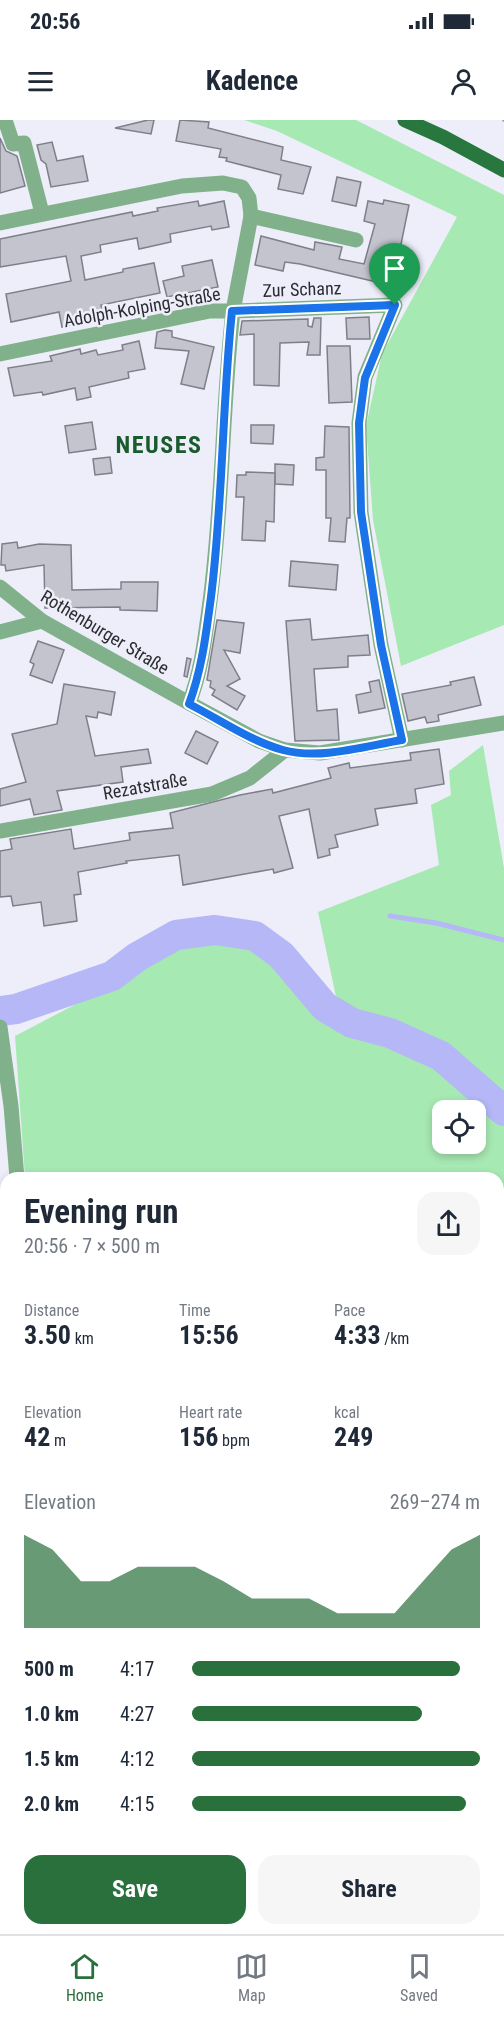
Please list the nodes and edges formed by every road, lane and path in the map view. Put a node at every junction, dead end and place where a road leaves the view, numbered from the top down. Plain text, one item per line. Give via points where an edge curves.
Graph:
1 (5, 120) edge
2 (405, 120) edge
3 (504, 170) edge
4 (42, 213) junction
5 (251, 216) junction
6 (0, 223) edge
7 (356, 240) dead end
8 (232, 311) junction
9 (0, 354) edge
10 (0, 587) edge
11 (42, 621) junction
12 (0, 632) edge
13 (189, 704) junction
14 (504, 723) edge
15 (402, 740) junction
16 (285, 750) junction
17 (0, 831) edge
18 (0, 1027) edge
19 (16, 1172) edge

1 - 4 street via 12,144 24,143
2 - 3 main road
4 - 5 street, Adolph-Kolping-Straße via 182,186 223,183 242,187 249,198
4 - 6 street, Adolph-Kolping-Straße
5 - 7 street
5 - 8 street, Adolph-Kolping-Straße
8 - 9 street, Adolph-Kolping-Straße via 210,311
8 - 13 street via 218,540 200,675
8 - 15 street, Zur Schanz via 395,305 365,378 359,423 361,512 381,645
10 - 11 street, Rothenburger Straße
11 - 12 street
11 - 13 street, Rothenburger Straße
13 - 16 street, Rothenburger Straße
14 - 15 street, Rothenburger Straße
15 - 16 street, Rothenburger Straße via 320,753
16 - 17 street, Rezatstraße via 250,778 212,794
18 - 19 street

